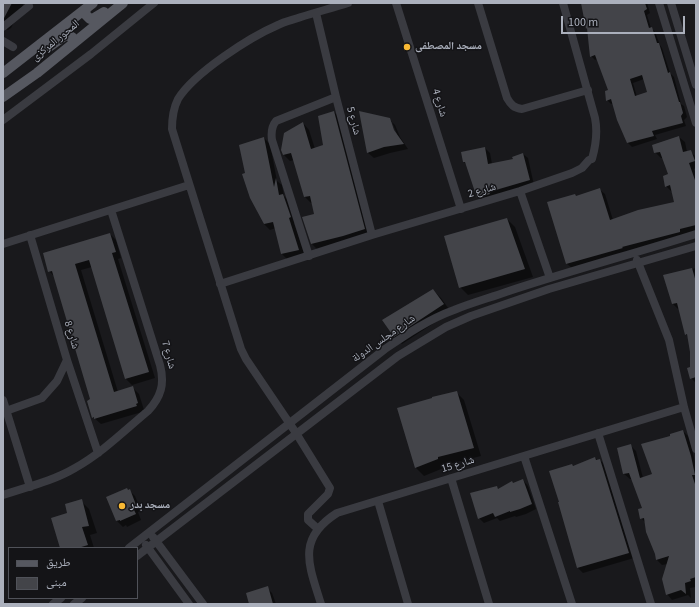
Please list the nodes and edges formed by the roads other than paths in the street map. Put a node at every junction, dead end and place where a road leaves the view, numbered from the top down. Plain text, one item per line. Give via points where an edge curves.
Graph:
1 (154, 3) edge
2 (348, 3) edge
3 (396, 3) edge
4 (478, 3) edge
5 (563, 3) edge
6 (659, 3) edge
7 (671, 3) edge
8 (29, 6) dead end
9 (90, 6) edge
10 (120, 6) edge
11 (316, 13) junction
12 (3, 27) edge
13 (3, 41) edge
14 (73, 43) junction
15 (41, 44) junction
16 (13, 47) dead end
17 (3, 73) edge
18 (696, 85) edge
19 (588, 90) junction
20 (3, 97) edge
21 (336, 98) junction
22 (3, 120) edge
23 (696, 123) edge
24 (189, 185) junction
25 (520, 191) junction
26 (461, 209) junction
27 (111, 210) junction
28 (696, 234) edge
29 (30, 235) junction
30 (372, 235) junction
31 (3, 244) edge
32 (696, 246) edge
33 (635, 254) junction
34 (309, 256) junction
35 (638, 264) junction
36 (550, 278) junction
37 (220, 284) junction
38 (67, 360) junction
39 (3, 400) edge
40 (684, 407) junction
41 (6, 411) junction
42 (290, 424) junction
43 (296, 433) junction
44 (598, 433) junction
45 (696, 449) edge
46 (98, 453) junction
47 (524, 456) junction
48 (452, 478) junction
49 (30, 487) junction
50 (3, 495) edge
51 (378, 501) junction
52 (318, 529) junction
53 (150, 533) junction
54 (141, 539) junction
55 (156, 541) junction
56 (130, 547) edge
57 (148, 548) junction
58 (138, 555) edge
59 (189, 604) edge
60 (203, 604) edge
61 (321, 604) edge
62 (408, 604) edge
63 (489, 604) edge
64 (572, 604) edge
65 (651, 604) edge

1 - 22 street
2 - 11 street
3 - 26 street, شارع 4
4 - 19 street via 511,105 522,109
5 - 19 street, شارع 2
6 - 23 street
7 - 18 street
8 - 12 street
9 - 10 main road via 86,16 92,19 109,8
9 - 15 main road, المحور المركزى
10 - 14 main road, المحور المركزى
11 - 21 street, شارع 5
11 - 24 street via 279,24 252,38 205,71 178,99 172,129
13 - 16 street
14 - 15 main road via 72,37 66,35 49,47
14 - 20 main road, المحور المركزى
15 - 17 main road, المحور المركزى
19 - 25 street, شارع 2 via 597,129 592,159 572,173
21 - 30 street, شارع 5
21 - 34 street via 276,121 272,126 272,140
24 - 27 street
24 - 37 street
25 - 26 street, شارع 2
25 - 36 street
26 - 30 street, شارع 2
27 - 29 street
27 - 46 street, شارع 7 via 163,375 160,395 155,404
28 - 33 street, شارع مجلس الدولة
29 - 31 street
29 - 38 street, شارع 8
30 - 34 street, شارع 2
32 - 35 street, شارع مجلس الدولة
33 - 35 street
33 - 36 street, شارع مجلس الدولة
34 - 37 street, شارع 2
35 - 40 street via 669,340
35 - 43 street, شارع مجلس الدولة via 549,289 446,327 398,356
36 - 42 street, شارع مجلس الدولة via 454,310 430,321 386,349
37 - 42 street via 246,359
38 - 41 street, شارع 8 via 57,381 42,398
38 - 46 street
39 - 41 street
40 - 44 street, شارع 15
40 - 45 street
41 - 49 street
42 - 43 street
42 - 53 street, شارع مجلس الدولة
43 - 52 street via 330,488 328,494 308,514 308,520
43 - 55 street, شارع مجلس الدولة
44 - 47 street, شارع 15
44 - 65 street
46 - 49 street, شارع 7 via 75,469
47 - 48 street, شارع 15
47 - 64 street
48 - 51 street, شارع 15
48 - 63 street
49 - 50 street, شارع 7
51 - 52 street, شارع 15 via 337,513 325,520
51 - 62 street
52 - 61 street, شارع 15 via 308,556
53 - 54 street, شارع مجلس الدولة
53 - 55 street
54 - 56 street, شارع مجلس الدولة
54 - 57 street
55 - 57 street, شارع مجلس الدولة
55 - 60 street
57 - 58 street, شارع مجلس الدولة
57 - 59 street

